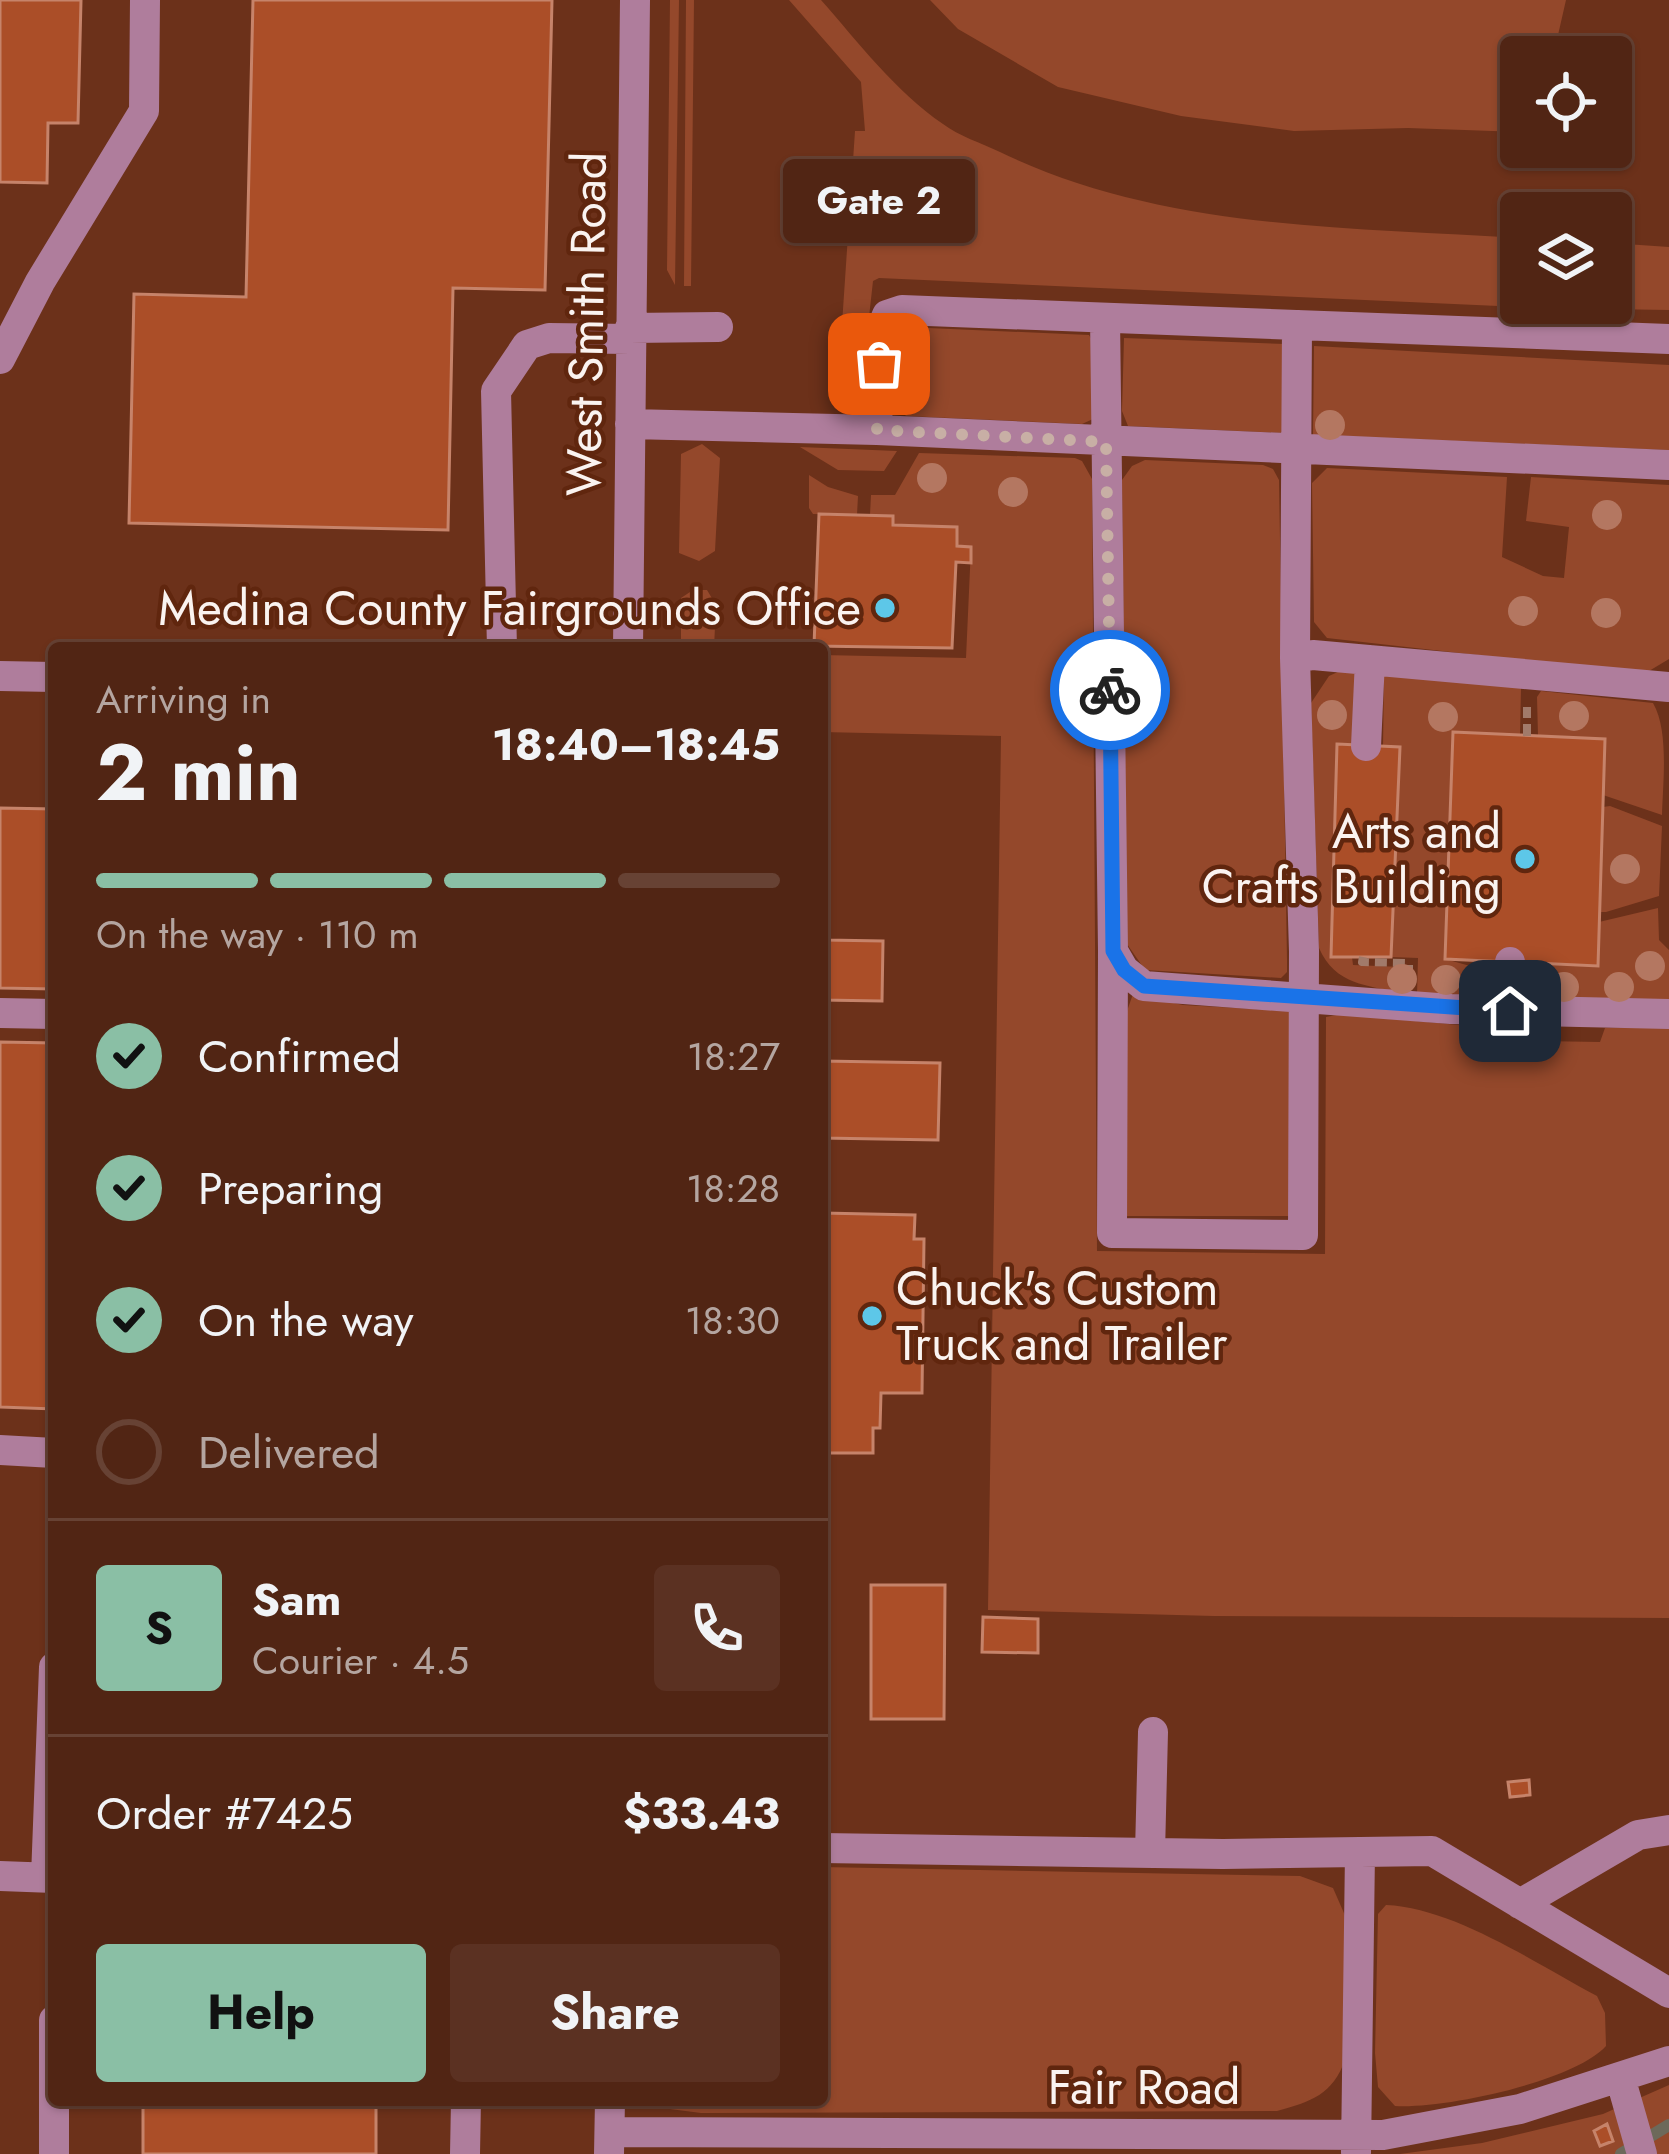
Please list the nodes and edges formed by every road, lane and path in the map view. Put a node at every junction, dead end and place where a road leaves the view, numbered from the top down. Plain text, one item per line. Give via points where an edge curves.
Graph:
1 (145, 0) edge
2 (635, 0) edge
3 (1105, 318) junction
4 (1297, 325) junction
5 (718, 327) dead end
6 (630, 333) junction
7 (1669, 339) edge
8 (0, 359) edge
9 (630, 424) junction
10 (877, 430) junction
11 (1106, 442) junction
12 (1298, 451) junction
13 (1669, 465) edge
14 (502, 642) edge
15 (628, 642) edge
16 (1295, 658) junction
17 (1370, 660) junction
18 (0, 676) edge
19 (48, 677) edge
20 (1669, 687) edge
21 (1366, 746) dead end
22 (1113, 951) junction
23 (1510, 962) dead end
24 (1304, 998) junction
25 (1510, 1011) junction
26 (0, 1012) edge
27 (48, 1014) edge
28 (1669, 1014) edge
29 (0, 1450) edge
30 (48, 1453) edge
31 (1153, 1732) dead end
32 (1669, 1830) edge
33 (828, 1848) edge
34 (1360, 1852) junction
35 (1150, 1853) junction
36 (0, 1876) edge
37 (48, 1878) edge
38 (1520, 1904) junction
39 (1669, 1993) edge
40 (1669, 2061) edge
41 (1620, 2077) junction
42 (54, 2106) edge
43 (466, 2106) edge
44 (610, 2106) edge
45 (609, 2143) edge
46 (1165, 2143) edge
47 (1356, 2145) edge
48 (54, 2154) edge
49 (466, 2154) edge
50 (1642, 2154) edge

1 - 8 street via 144,111
2 - 6 street, West Smith Road
3 - 4 street
3 - 10 street via 887,315
3 - 11 street
4 - 7 street
4 - 12 street
5 - 6 street
6 - 9 street, West Smith Road
6 - 14 street via 527,345 496,391
9 - 10 street
9 - 15 street, West Smith Road
10 - 11 street
11 - 12 street
11 - 22 street
12 - 13 street
12 - 16 street
16 - 17 street
16 - 24 street
17 - 20 street
17 - 21 street
18 - 19 street
22 - 24 street via 1144,986
22 - 24 street via 1112,1232 1303,1235
23 - 25 street
24 - 25 street
25 - 28 street
26 - 27 street
29 - 30 street
31 - 35 street
32 - 38 street via 1638,1835
33 - 35 street
34 - 35 street
34 - 38 street via 1432,1851
34 - 47 street
36 - 37 street
38 - 39 street
40 - 41 street, Fair Road
41 - 47 street, Fair Road via 1520,2109
41 - 50 street
42 - 48 street
43 - 49 street
44 - 45 street
45 - 46 street, Fair Road
46 - 47 street, Fair Road

